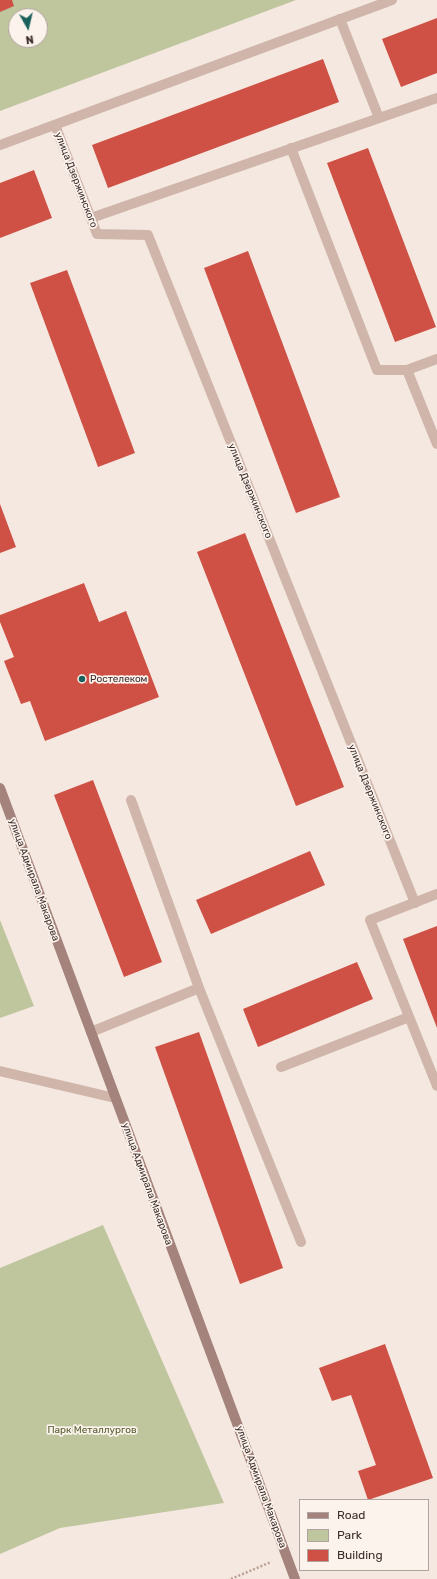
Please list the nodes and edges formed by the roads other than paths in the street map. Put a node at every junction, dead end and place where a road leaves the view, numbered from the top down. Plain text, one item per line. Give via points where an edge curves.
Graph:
1 (392, 0) edge
2 (340, 19) junction
3 (437, 98) edge
4 (379, 118) junction
5 (54, 125) junction
6 (0, 145) edge
7 (291, 148) junction
8 (91, 218) junction
9 (437, 359) edge
10 (407, 370) junction
11 (437, 444) edge
12 (0, 788) edge
13 (131, 800) dead end
14 (437, 894) edge
15 (414, 903) junction
16 (199, 988) junction
17 (409, 1017) junction
18 (91, 1032) junction
19 (281, 1067) dead end
20 (0, 1071) edge
21 (437, 1086) edge
22 (115, 1098) junction
23 (301, 1242) dead end
24 (295, 1579) edge

1 - 2 street
2 - 4 street
2 - 5 street
3 - 4 street
4 - 7 street
5 - 6 street
5 - 8 street, улица Дзержинского
7 - 8 street
7 - 10 street via 377,370
8 - 15 street, улица Дзержинского via 97,234 148,235
9 - 10 street
10 - 11 street
12 - 18 street, улица Адмирала Макарова
13 - 16 street
14 - 15 street
15 - 17 street via 370,920
16 - 18 street
16 - 23 street
17 - 19 street
17 - 21 street
18 - 22 street, улица Адмирала Макарова
20 - 22 street
22 - 24 street, улица Адмирала Макарова

